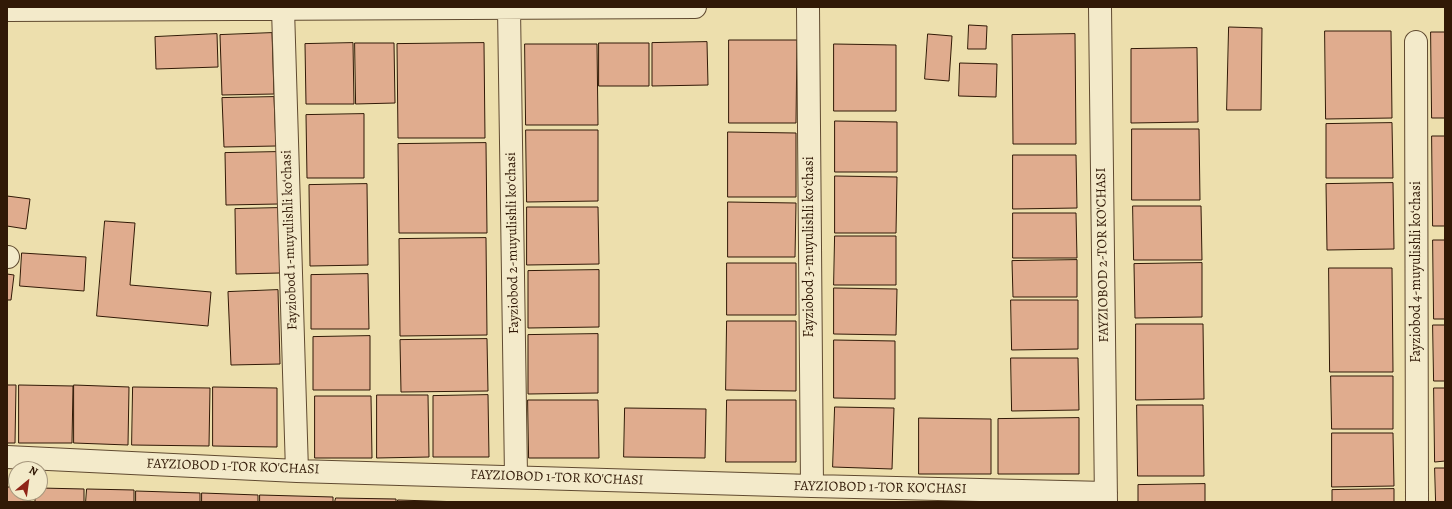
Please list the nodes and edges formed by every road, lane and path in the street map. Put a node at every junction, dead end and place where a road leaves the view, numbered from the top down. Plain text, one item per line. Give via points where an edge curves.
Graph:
1 (695, 7) edge
2 (808, 7) edge
3 (1100, 7) edge
4 (283, 9) junction
5 (509, 9) junction
6 (7, 10) edge
7 (1416, 42) dead end
8 (7, 457) edge
9 (297, 470) junction
10 (516, 476) junction
11 (812, 486) junction
12 (1106, 498) edge
13 (1418, 502) edge

1 - 5 street
2 - 11 street, Fayziobod 3-muyulishli koʻchasi
3 - 12 street, FAYZIOBOD 2-TOR KO'CHASI
4 - 5 street
4 - 6 street
4 - 9 street, Fayziobod 1-muyulishli koʻchasi
5 - 10 street, Fayziobod 2-muyulishli koʻchasi
7 - 13 street, Fayziobod 4-muyulishli koʻchasi
8 - 9 street, FAYZIOBOD 1-TOR KO'CHASI
9 - 10 street, FAYZIOBOD 1-TOR KO'CHASI
10 - 11 street, FAYZIOBOD 1-TOR KO'CHASI
11 - 12 street, FAYZIOBOD 1-TOR KO'CHASI

